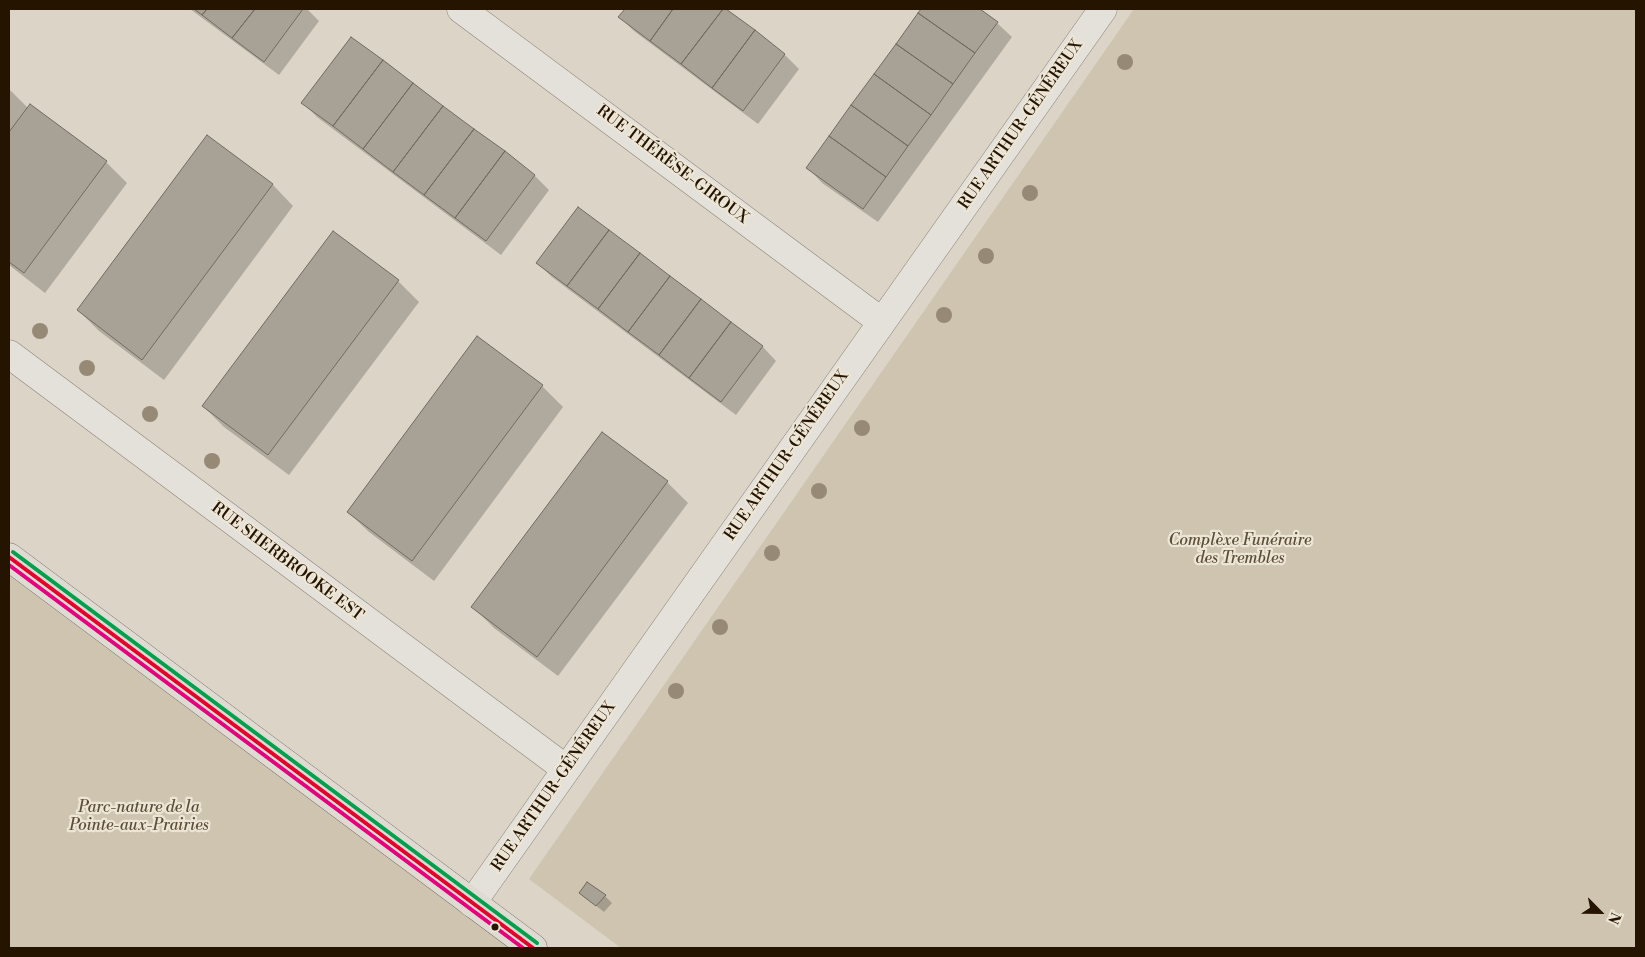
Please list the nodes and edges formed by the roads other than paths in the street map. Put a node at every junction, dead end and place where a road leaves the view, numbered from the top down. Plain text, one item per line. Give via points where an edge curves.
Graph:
1 (462, 9) edge
2 (1103, 9) edge
3 (882, 322) junction
4 (9, 354) edge
5 (9, 557) edge
6 (566, 769) junction
7 (472, 903) junction
8 (533, 948) edge

1 - 3 street, RUE THÉRÈSE-GIROUX
2 - 3 street, RUE ARTHUR-GÉNÉREUX
3 - 6 street, RUE ARTHUR-GÉNÉREUX
4 - 6 street, RUE SHERBROOKE EST
5 - 7 main road
6 - 7 street, RUE ARTHUR-GÉNÉREUX
7 - 8 main road

